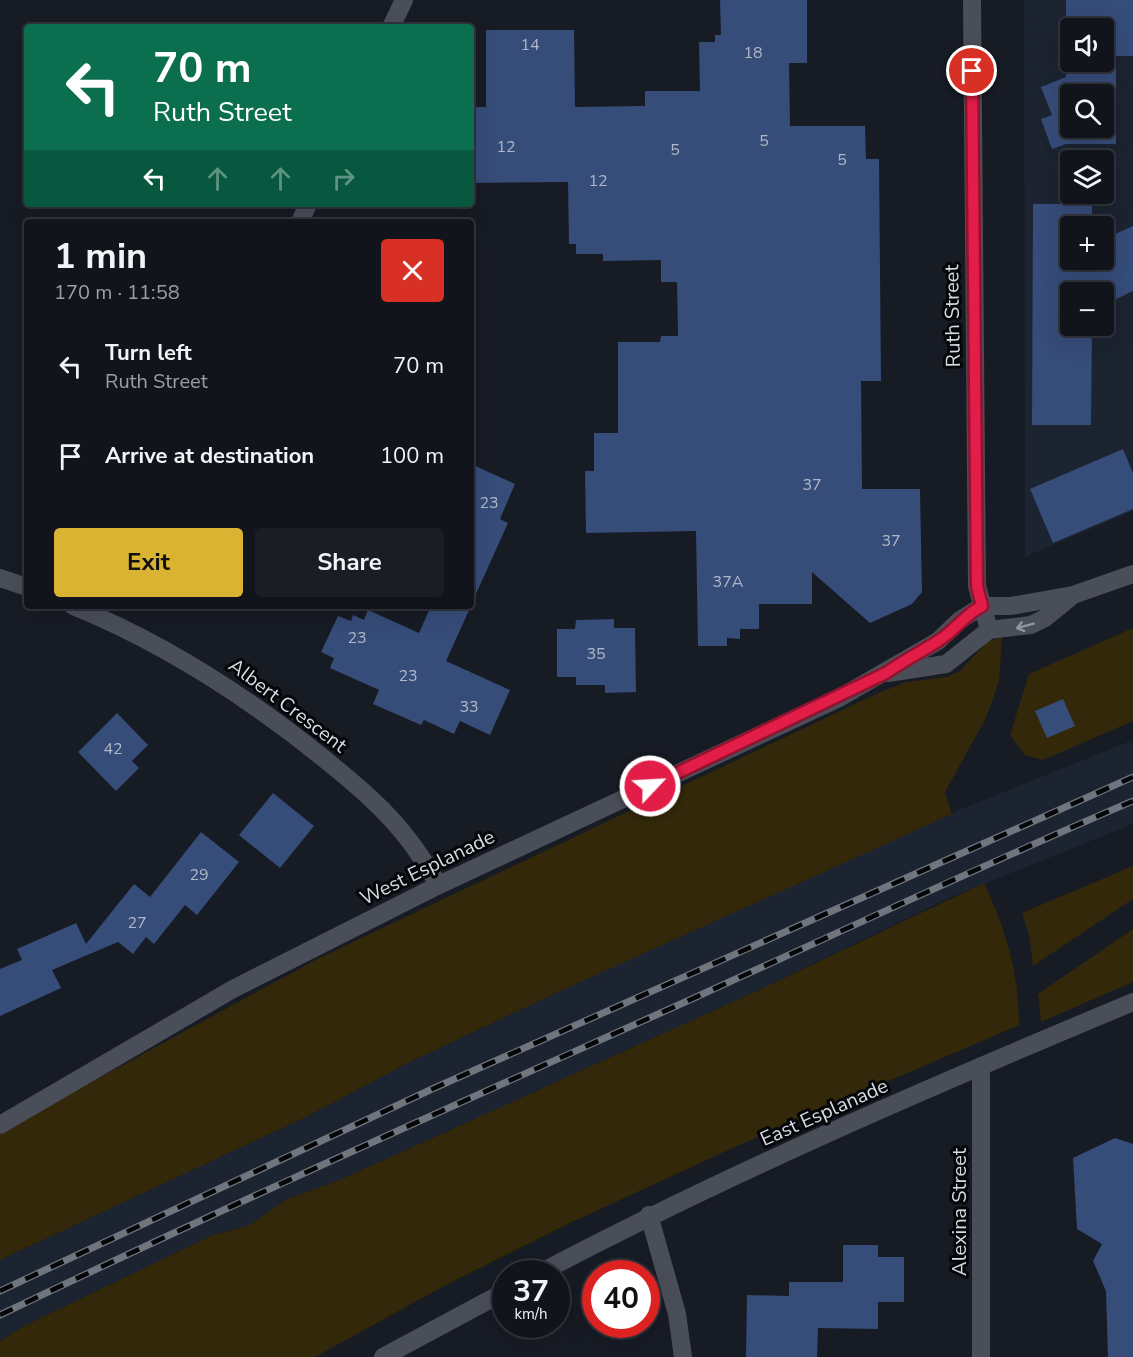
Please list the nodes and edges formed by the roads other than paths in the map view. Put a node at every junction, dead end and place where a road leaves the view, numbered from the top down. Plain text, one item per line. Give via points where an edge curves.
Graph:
1 (404, 0) edge
2 (972, 0) edge
3 (392, 24) edge
4 (1133, 574) edge
5 (0, 578) edge
6 (24, 586) edge
7 (1073, 595) junction
8 (982, 606) junction
9 (91, 609) edge
10 (113, 613) edge
11 (989, 630) junction
12 (886, 673) junction
13 (439, 885) junction
14 (1133, 1002) edge
15 (981, 1066) junction
16 (0, 1125) edge
17 (649, 1215) junction
18 (564, 1260) edge
19 (492, 1298) edge
20 (382, 1357) edge
21 (683, 1357) edge
22 (981, 1357) edge

1 - 3 street
2 - 8 street, Ruth Street via 977,586
4 - 7 street
5 - 6 street
7 - 8 street via 1011,606
7 -> 11 street via 1046,618 1031,625
8 - 11 street, Ruth Street
8 - 12 street, West Esplanade via 938,641
9 - 10 street, Albert Crescent
10 - 13 street, Albert Crescent via 207,673 354,783 411,842
11 - 12 street, West Esplanade via 946,663
12 - 13 street, West Esplanade
13 - 16 street, West Esplanade via 233,989
14 - 15 street, East Esplanade
15 - 17 street, East Esplanade
15 - 22 street, Alexina Street
17 - 18 street, East Esplanade
17 - 21 street via 677,1314
19 - 20 street

